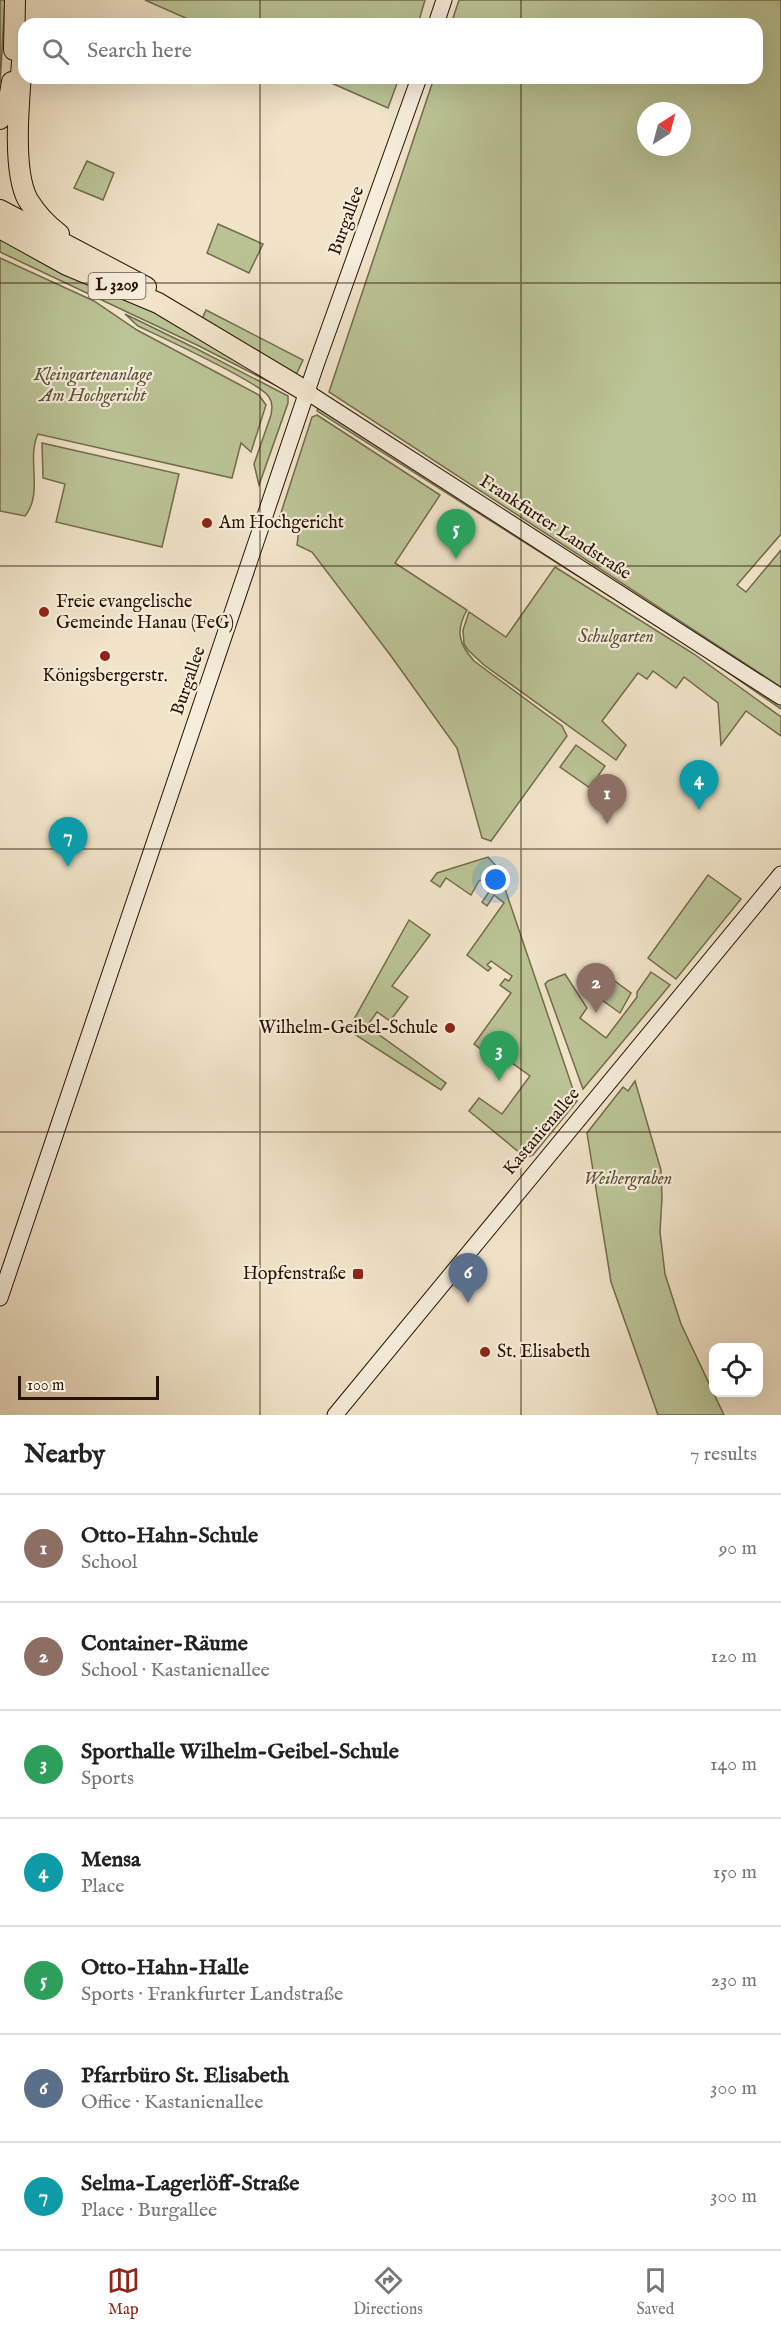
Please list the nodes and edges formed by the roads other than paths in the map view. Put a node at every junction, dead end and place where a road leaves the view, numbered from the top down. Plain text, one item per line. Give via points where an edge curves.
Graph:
1 (15, 0) edge
2 (26, 0) edge
3 (444, 0) edge
4 (25, 18) edge
5 (438, 18) edge
6 (22, 84) edge
7 (417, 84) edge
8 (0, 119) edge
9 (0, 210) edge
10 (0, 228) edge
11 (104, 263) junction
12 (231, 348) junction
13 (307, 392) junction
14 (781, 697) edge
15 (781, 874) edge
16 (0, 1298) edge
17 (335, 1415) edge

1 - 8 highway via 14,73
2 - 4 highway
3 - 5 street
6 - 11 highway via 18,153 24,189 51,228
7 - 13 street, Burgallee
9 - 11 highway, L 3209
10 - 12 highway, L 3209 via 67,265 158,303
11 - 12 highway, L 3209 via 170,302
12 - 13 highway, L 3209
13 - 14 street, Frankfurter Landstraße / L 3209
13 - 16 street, Burgallee
15 - 17 street, Kastanienallee

